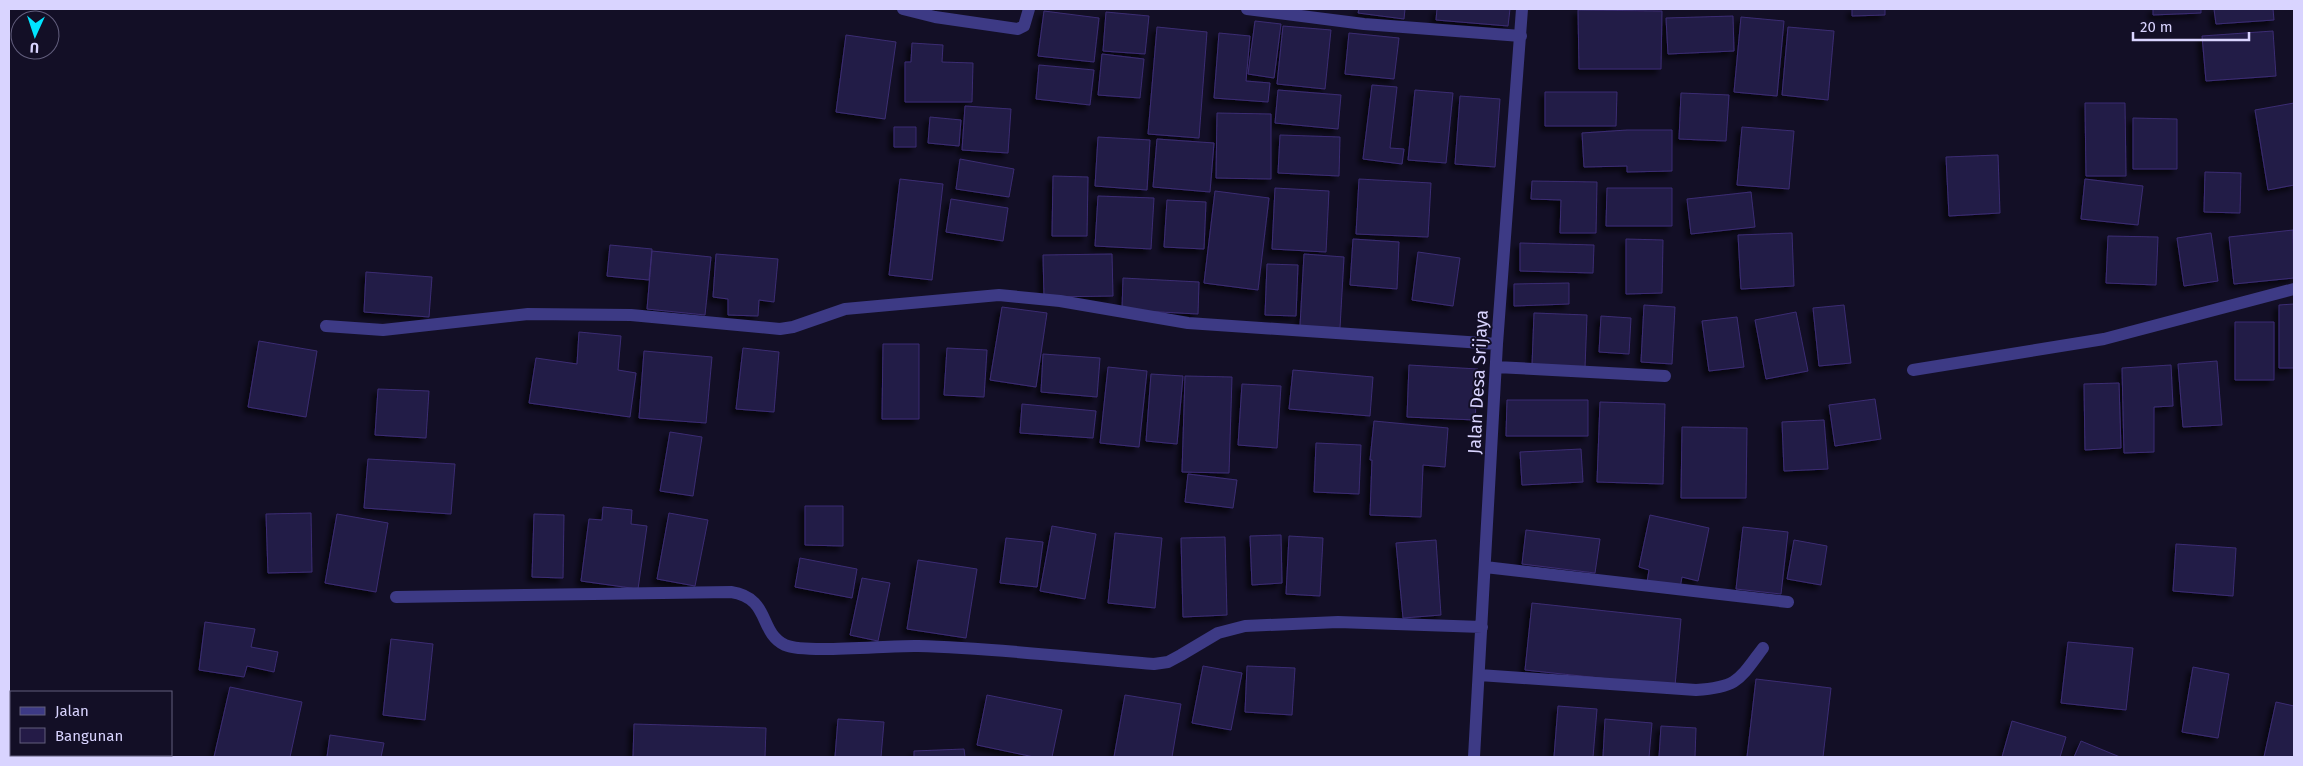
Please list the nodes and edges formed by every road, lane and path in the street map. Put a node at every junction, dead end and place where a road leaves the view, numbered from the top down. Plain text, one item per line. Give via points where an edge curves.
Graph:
1 (904, 9) edge
2 (1029, 9) edge
3 (1247, 9) edge
4 (1522, 9) edge
5 (1521, 36) junction
6 (2294, 289) edge
7 (326, 326) dead end
8 (1497, 344) junction
9 (1496, 367) junction
10 (1913, 370) dead end
11 (1665, 376) dead end
12 (1485, 567) junction
13 (396, 597) dead end
14 (1788, 602) dead end
15 (1482, 627) junction
16 (1763, 648) dead end
17 (1479, 675) junction
18 (1474, 757) edge

1 - 2 street via 935,17 1018,29 1024,26
3 - 5 street via 1364,24
4 - 5 street, Jalan Desa Srijaya
5 - 8 street, Jalan Desa Srijaya
6 - 10 street via 2104,339
7 - 8 street via 383,330 528,314 631,315 780,328 794,327 845,309 999,296 1060,301 1188,323
8 - 9 street, Jalan Desa Srijaya
9 - 11 street
9 - 12 street, Jalan Desa Srijaya
12 - 14 street
12 - 15 street, Jalan Desa Srijaya
13 - 15 street via 731,592 753,600 772,633 785,645 810,648 918,646 1154,664 1168,662 1218,633 1245,626 1338,622
15 - 17 street, Jalan Desa Srijaya
16 - 17 street via 1741,677 1722,688 1696,690
17 - 18 street, Jalan Desa Srijaya

